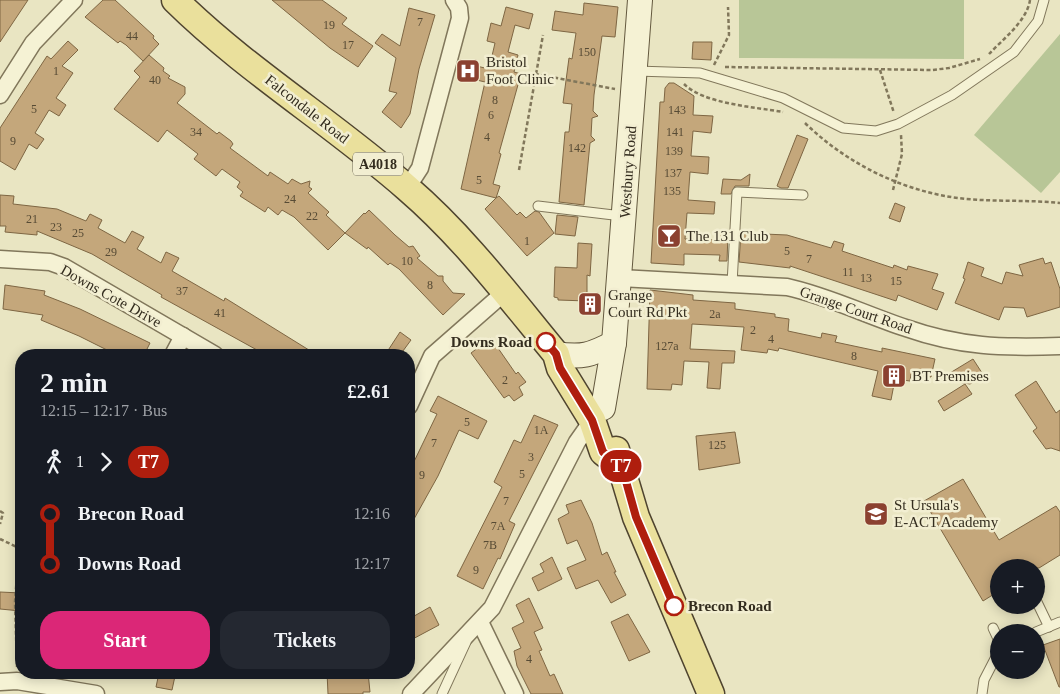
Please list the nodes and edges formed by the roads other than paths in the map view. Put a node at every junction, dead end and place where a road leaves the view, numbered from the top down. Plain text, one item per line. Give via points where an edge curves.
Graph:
1 (74, 0) edge
2 (176, 0) edge
3 (454, 0) edge
4 (640, 0) edge
5 (1044, 0) edge
6 (634, 82) junction
7 (0, 95) edge
8 (407, 188) junction
9 (802, 195) dead end
10 (538, 206) dead end
11 (625, 216) junction
12 (0, 258) edge
13 (620, 278) junction
14 (732, 284) junction
15 (505, 292) junction
16 (183, 336) junction
17 (614, 343) junction
18 (1060, 346) edge
19 (176, 349) edge
20 (205, 349) edge
21 (556, 354) junction
22 (415, 393) edge
23 (598, 414) junction
24 (1043, 614) edge
25 (1060, 622) edge
26 (1049, 627) junction
27 (475, 628) junction
28 (1045, 629) edge
29 (990, 668) edge
30 (0, 682) edge
31 (96, 694) edge
32 (411, 694) edge
33 (442, 694) edge
34 (515, 694) edge
35 (711, 694) edge
36 (982, 694) edge

1 - 7 street via 33,44
2 - 8 main road, Falcondale Road / A4018
3 - 8 street via 460,18 420,168
4 - 6 main road, Westbury Road
5 - 6 lane via 1038,21 1014,52 952,96 898,124 876,131 843,128 783,98 700,73 672,73
6 - 11 main road, Westbury Road
8 - 15 main road, Falcondale Road / A4018 via 457,234
9 - 14 lane via 737,192
10 - 11 lane
11 - 13 main road, Westbury Road
12 - 16 street, Downs Cote Drive via 50,262
13 - 14 street, Grange Court Road
13 - 17 main road, Westbury Road
14 - 18 street, Grange Court Road via 812,292 906,329 976,346
15 - 21 main road, Falcondale Road / A4018
15 - 22 street via 432,356
16 - 19 street
16 - 20 street, Downs Cote Drive
17 - 21 main road via 590,355
17 - 23 main road, Westbury Road
21 - 23 main road, A4018 via 576,365 594,388
23 - 27 street via 577,442 492,608
23 - 35 main road, A4018 via 609,419 636,517
24 - 26 lane
25 - 26 lane
26 - 28 lane
27 - 32 street
27 - 33 lane
27 - 34 street
29 - 36 lane
30 - 31 street via 17,681

